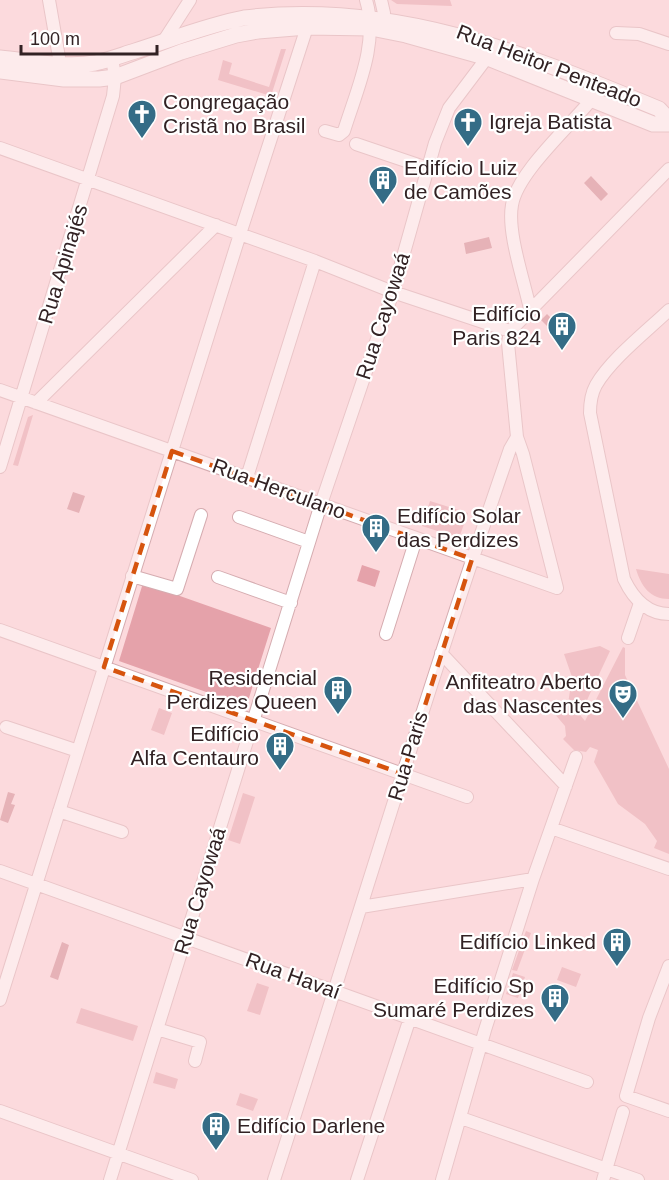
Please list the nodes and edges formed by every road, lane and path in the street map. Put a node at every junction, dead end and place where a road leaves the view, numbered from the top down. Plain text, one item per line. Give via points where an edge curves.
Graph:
1 (49, 0) edge
2 (188, 6) edge
3 (375, 6) edge
4 (307, 27) junction
5 (371, 28) junction
6 (192, 33) junction
7 (616, 33) dead end
8 (498, 42) junction
9 (160, 43) junction
10 (669, 44) edge
11 (181, 52) junction
12 (0, 58) edge
13 (112, 58) junction
14 (488, 58) junction
15 (60, 63) junction
16 (0, 71) edge
17 (115, 77) junction
18 (591, 100) junction
19 (669, 122) edge
20 (325, 131) dead end
21 (356, 144) dead end
22 (0, 148) edge
23 (427, 168) junction
24 (669, 169) edge
25 (89, 180) junction
26 (216, 225) junction
27 (240, 234) junction
28 (315, 261) junction
29 (393, 292) junction
30 (530, 309) junction
31 (669, 310) edge
32 (510, 331) junction
33 (0, 390) edge
34 (22, 398) junction
35 (36, 403) junction
36 (517, 437) junction
37 (172, 451) junction
38 (0, 467) edge
39 (247, 477) junction
40 (321, 504) junction
41 (201, 515) dead end
42 (239, 517) dead end
43 (416, 539) junction
44 (309, 542) junction
45 (472, 559) junction
46 (132, 576) junction
47 (218, 577) dead end
48 (291, 603) junction
49 (640, 603) junction
50 (669, 614) edge
51 (0, 630) edge
52 (386, 634) dead end
53 (628, 638) dead end
54 (441, 653) junction
55 (104, 667) junction
56 (254, 721) junction
57 (6, 727) dead end
58 (78, 751) junction
59 (576, 757) dead end
60 (403, 774) junction
61 (566, 786) junction
62 (467, 797) dead end
63 (59, 811) junction
64 (550, 828) junction
65 (122, 831) dead end
66 (669, 869) edge
67 (0, 871) edge
68 (532, 879) junction
69 (37, 884) junction
70 (361, 907) junction
71 (185, 938) junction
72 (669, 966) edge
73 (335, 991) junction
74 (0, 1000) edge
75 (410, 1018) junction
76 (157, 1029) junction
77 (482, 1043) junction
78 (195, 1061) dead end
79 (587, 1082) dead end
80 (0, 1111) edge
81 (669, 1111) edge
82 (622, 1112) dead end
83 (461, 1118) junction
84 (118, 1154) junction
85 (605, 1175) edge
86 (110, 1180) edge
87 (192, 1180) edge
88 (274, 1180) edge
89 (357, 1180) edge
90 (442, 1180) edge
91 (638, 1180) edge

1 - 15 street
2 - 6 street
2 - 9 street
3 - 5 street
3 - 6 main road, Rua Heitor Penteado via 243,18
3 - 8 main road, Rua Heitor Penteado
4 - 5 main road, Rua Heitor Penteado
4 - 11 main road, Rua Heitor Penteado via 236,35
4 - 27 street
5 - 14 main road, Rua Heitor Penteado
5 - 20 street via 344,133
6 - 9 main road, Rua Heitor Penteado
6 - 11 main road via 191,45
7 - 10 street via 639,34
8 - 14 street, Rua Cayowaá
8 - 19 main road, Rua Heitor Penteado via 659,109
9 - 13 main road, Rua Heitor Penteado
9 - 17 main road via 145,56 118,67
11 - 17 main road, Rua Heitor Penteado
12 - 15 main road, Rua Heitor Penteado
13 - 15 main road, Rua Heitor Penteado via 92,63
13 - 17 street, Rua Apinajés
14 - 18 main road, Rua Heitor Penteado
14 - 23 street, Rua Cayowaá via 449,108
16 - 17 main road, Rua Heitor Penteado via 64,79
17 - 25 street, Rua Apinajés
18 - 19 main road, Rua Heitor Penteado via 653,124
18 - 30 street via 524,175 512,203 512,230
21 - 23 street
22 - 25 street
23 - 29 street, Rua Cayowaá
24 - 30 street
25 - 26 street
25 - 34 street, Rua Apinajés
26 - 27 street
26 - 35 street
27 - 28 street
27 - 37 street
28 - 29 street
28 - 39 street
29 - 32 street
29 - 40 street, Rua Cayowaá
30 - 32 street
31 - 49 street via 609,369 597,383 590,402 592,429 621,565 629,590
32 - 36 street, Rua Paris
33 - 34 street, Rua Herculano
34 - 35 street, Rua Herculano
34 - 38 street, Rua Apinajés
35 - 37 street, Rua Herculano
36 - 45 street, Rua Paris
36 - 45 street, Rua Herculano via 557,588
37 - 39 street, Rua Herculano
37 - 46 street
39 - 40 street, Rua Herculano
40 - 43 street, Rua Herculano
40 - 44 street, Rua Cayowaá
41 - 46 street via 177,589
42 - 44 street
43 - 45 street, Rua Herculano
43 - 52 street
44 - 48 street, Rua Cayowaá
45 - 54 street, Rua Paris
46 - 55 street
47 - 48 street
48 - 56 street, Rua Cayowaá
49 - 50 street
49 - 53 street
51 - 55 street
54 - 60 street, Rua Paris
54 - 61 street
55 - 56 street
55 - 58 street
56 - 60 street
56 - 71 street, Rua Cayowaá
57 - 58 street
58 - 63 street
59 - 61 street
60 - 62 street
60 - 70 street, Rua Paris
61 - 64 street
63 - 65 street
63 - 69 street
64 - 66 street
64 - 68 street
67 - 69 street, Rua Havaí
68 - 70 street
68 - 77 street
69 - 71 street, Rua Havaí
69 - 74 street
70 - 73 street, Rua Paris
71 - 73 street, Rua Havaí
71 - 76 street, Rua Cayowaá
72 - 81 street via 626,1096
73 - 75 street, Rua Havaí
73 - 88 street, Rua Paris
75 - 77 street, Rua Havaí
75 - 89 street
76 - 78 street via 200,1042
76 - 84 street, Rua Cayowaá
77 - 79 street, Rua Havaí
77 - 83 street
80 - 84 street
82 - 85 street
83 - 85 street
83 - 90 street
84 - 86 street, Rua Cayowaá
84 - 87 street
85 - 91 street

